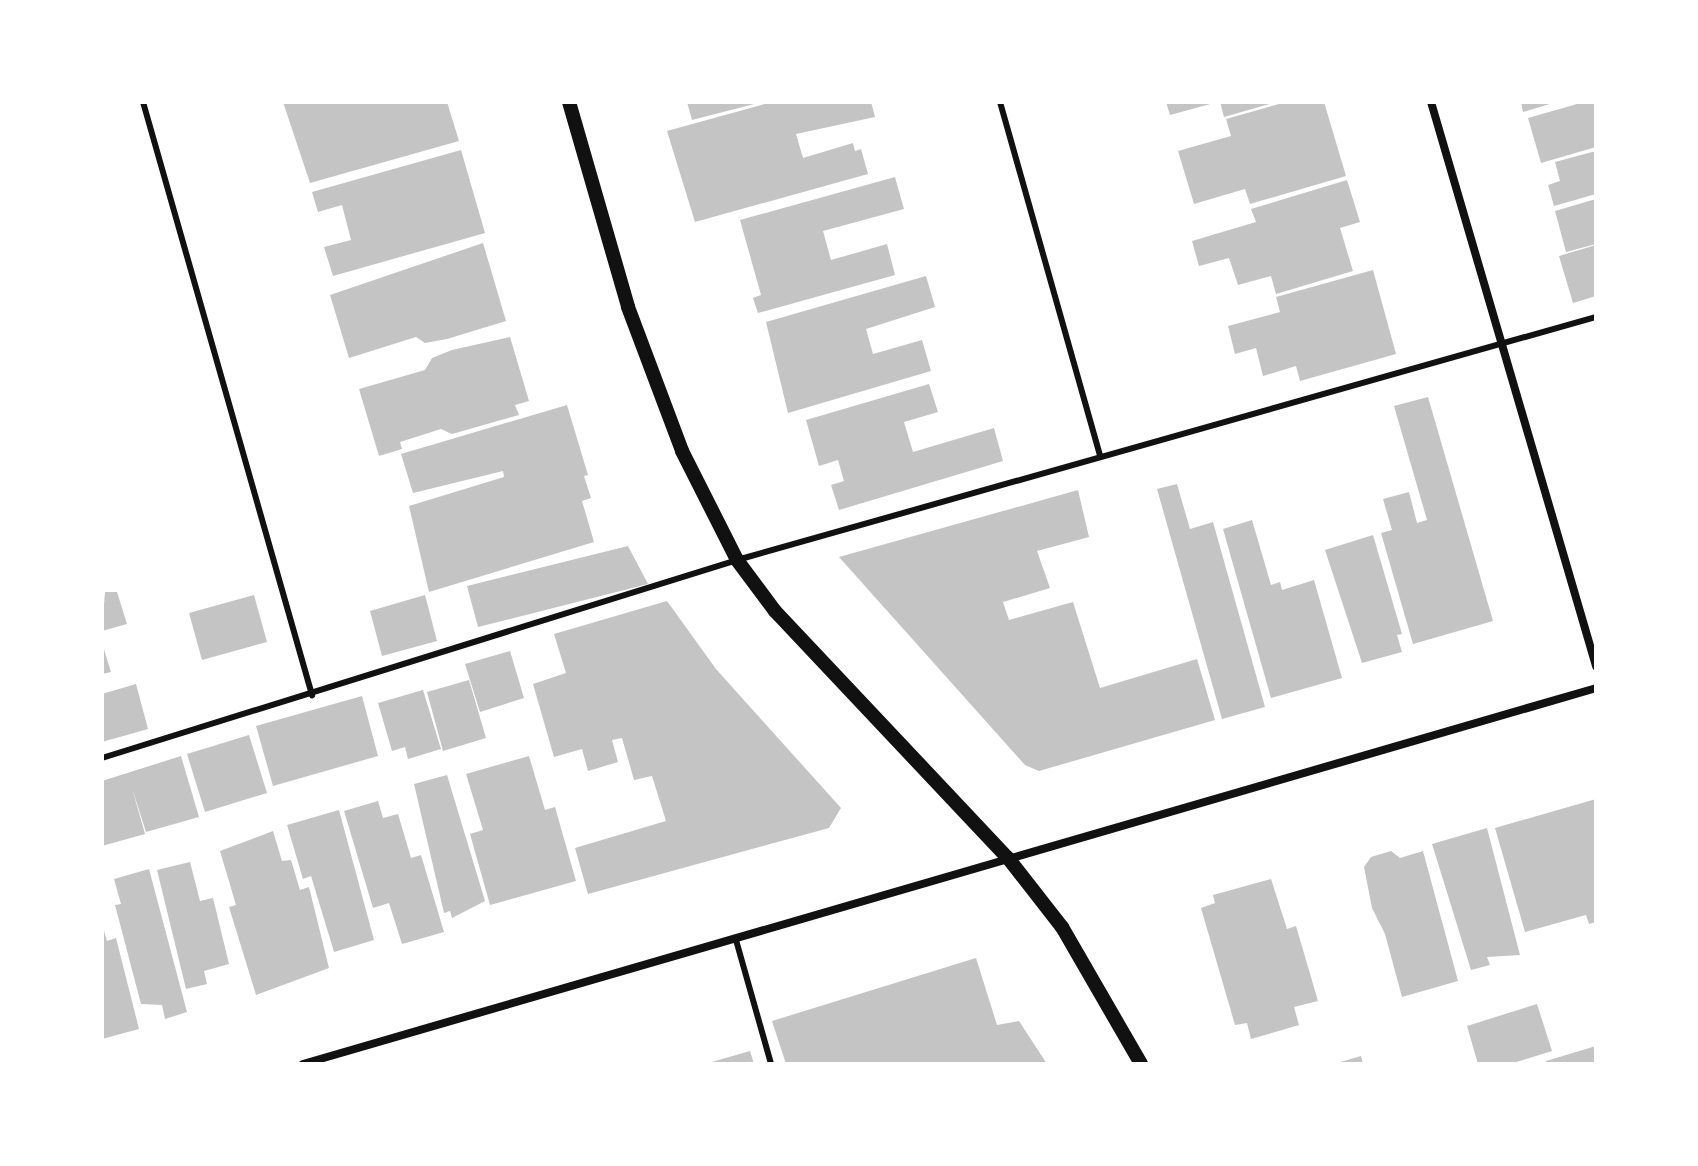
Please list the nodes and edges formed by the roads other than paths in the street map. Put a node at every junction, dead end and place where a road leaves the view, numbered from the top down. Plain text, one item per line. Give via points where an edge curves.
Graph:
1 (143, 102) edge
2 (569, 102) edge
3 (1000, 102) edge
4 (1431, 102) edge
5 (1596, 317) edge
6 (1500, 344) junction
7 (1100, 455) junction
8 (737, 560) junction
9 (1596, 666) edge
10 (1596, 688) edge
11 (312, 695) junction
12 (102, 758) edge
13 (1008, 858) junction
14 (736, 940) junction
15 (303, 1064) edge
16 (771, 1064) edge
17 (1141, 1064) edge

1 - 11 lane
2 - 8 street via 628,307 693,478
3 - 7 lane
4 - 6 street
5 - 6 lane
6 - 7 lane
6 - 9 street
7 - 8 lane
8 - 11 lane
8 - 13 street via 775,611
10 - 13 street
11 - 12 lane
13 - 14 street
13 - 17 street via 1062,927
14 - 15 street
14 - 16 lane

